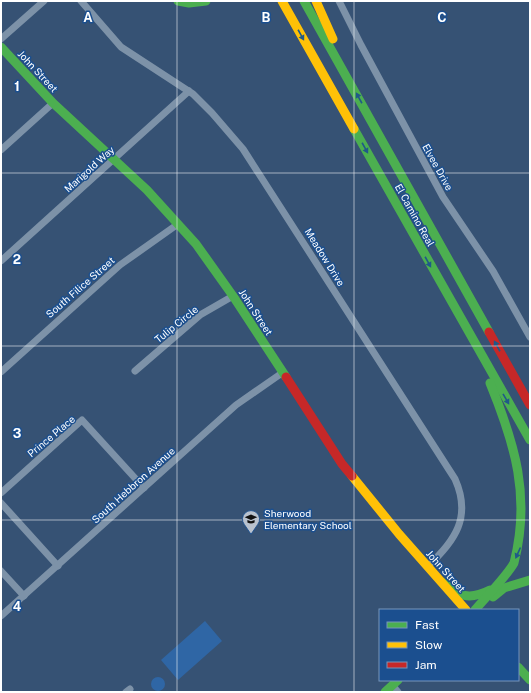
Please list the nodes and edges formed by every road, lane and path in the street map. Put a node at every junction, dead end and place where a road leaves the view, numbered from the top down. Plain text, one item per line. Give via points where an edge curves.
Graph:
1 (44, 1) edge
2 (81, 1) edge
3 (178, 1) edge
4 (206, 1) edge
5 (282, 1) edge
6 (304, 1) edge
7 (316, 1) edge
8 (339, 1) edge
9 (1, 40) edge
10 (1, 47) edge
11 (341, 67) junction
12 (189, 91) junction
13 (54, 103) junction
14 (1, 150) edge
15 (115, 159) junction
16 (178, 224) junction
17 (1, 262) edge
18 (233, 296) junction
19 (530, 337) edge
20 (474, 343) junction
21 (1, 372) edge
22 (135, 372) dead end
23 (282, 373) junction
24 (530, 405) edge
25 (530, 440) edge
26 (144, 488) junction
27 (1, 493) edge
28 (1, 503) edge
29 (58, 566) junction
30 (428, 566) junction
31 (1, 571) edge
32 (530, 580) edge
33 (442, 582) junction
34 (499, 583) junction
35 (24, 596) junction
36 (465, 609) edge
37 (477, 609) edge
38 (477, 609) edge
39 (1, 616) edge
40 (519, 668) edge
41 (530, 680) edge
42 (396, 686) edge
43 (385, 692) edge

1 - 9 street
2 - 12 street, Meadow Drive via 127,52
3 - 4 main road
5 -> 20 main road, El Camino Real
6 - 11 main road, El Camino Real
7 - 11 main road
8 - 19 street, Elvee Drive via 443,198 493,271
10 - 13 main road, John Street
24 -> 11 main road, El Camino Real
12 - 15 street, Marigold Way
12 - 30 street, Meadow Drive via 220,121 254,163 454,479 462,503 459,525 449,545
13 - 14 street
13 - 15 main road, John Street
15 - 16 main road, John Street
15 - 17 street, Marigold Way
16 - 18 main road, John Street via 196,244
16 - 21 street, South Filice Street via 120,264
18 - 22 street, Tulip Circle via 200,315
18 - 23 main road, John Street
20 -> 25 main road, El Camino Real
20 -> 34 main road via 526,470 529,498 522,545 513,564
23 - 26 street, South Hebbron Avenue via 242,400
23 - 30 main road, John Street via 342,464
26 - 27 street, Prince Place via 82,420
26 - 29 street, South Hebbron Avenue
28 - 29 street
29 - 35 street, South Hebbron Avenue
30 - 33 main road, John Street
31 - 35 street
32 - 38 main road via 504,588
33 - 34 main road via 460,596 468,598 484,593
33 - 36 main road, John Street
34 - 37 main road
35 - 39 street, South Hebbron Avenue
40 - 41 main road
42 - 43 main road

